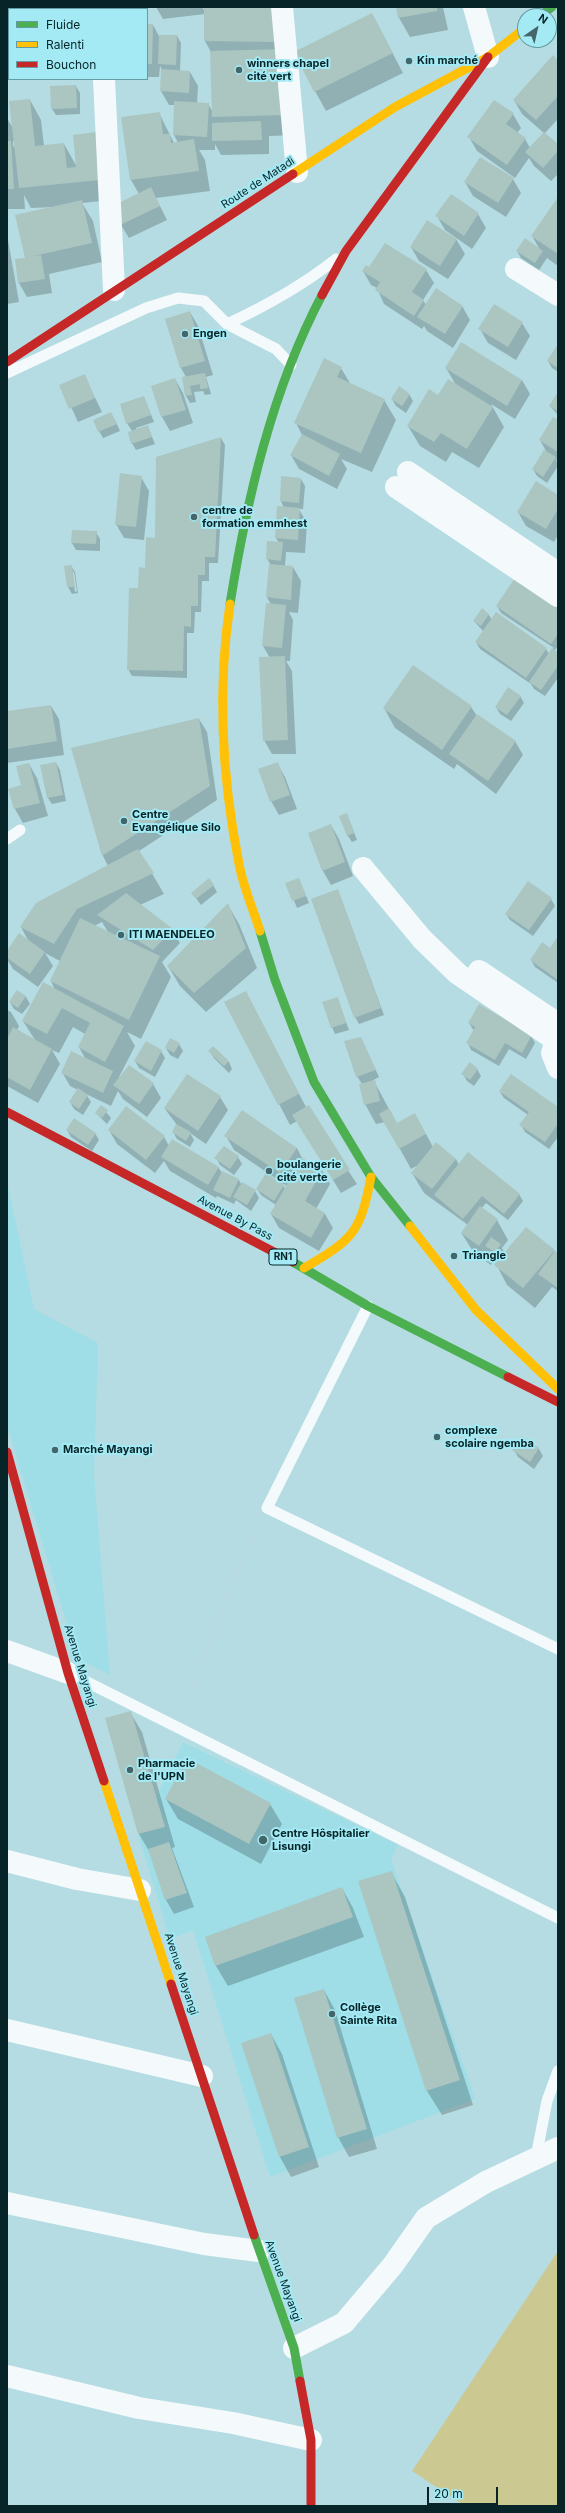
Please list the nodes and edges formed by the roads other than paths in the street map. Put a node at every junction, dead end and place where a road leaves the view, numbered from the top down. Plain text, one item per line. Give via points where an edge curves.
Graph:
1 (282, 7) edge
2 (474, 7) edge
3 (517, 34) edge
4 (488, 57) junction
5 (104, 80) edge
6 (297, 172) junction
7 (346, 251) junction
8 (516, 269) dead end
9 (114, 290) junction
10 (558, 295) edge
11 (227, 324) junction
12 (7, 362) edge
13 (291, 365) junction
14 (7, 373) edge
15 (558, 573) edge
16 (558, 596) edge
17 (20, 830) dead end
18 (7, 839) edge
19 (363, 868) dead end
20 (477, 970) dead end
21 (557, 1032) edge
22 (558, 1068) edge
23 (7, 1112) edge
24 (371, 1176) junction
25 (304, 1268) junction
26 (368, 1306) junction
27 (558, 1389) edge
28 (558, 1402) edge
29 (7, 1453) edge
30 (558, 1649) edge
31 (7, 1651) edge
32 (68, 1673) junction
33 (7, 1861) edge
34 (140, 1890) junction
35 (558, 1918) edge
36 (7, 2030) edge
37 (558, 2071) edge
38 (202, 2076) junction
39 (558, 2148) edge
40 (536, 2157) junction
41 (7, 2203) edge
42 (259, 2251) junction
43 (294, 2348) junction
44 (7, 2376) edge
45 (312, 2440) junction
46 (311, 2506) edge

1 - 6 street
2 - 4 street
3 - 4 main road, Route de Matadi
4 - 6 main road, Route de Matadi via 395,107
4 - 7 main road
5 - 9 street
6 - 9 main road, Route de Matadi
7 - 11 lane via 316,275 269,305
7 - 13 main road via 307,324
8 - 10 street
9 - 12 main road, Route de Matadi
11 - 13 lane via 276,349
11 - 14 lane via 204,301 178,298 146,308
13 - 24 main road via 258,464 240,542 222,668 223,753 239,865 275,980 314,1082
15 - 16 street via 402,480
17 - 18 lane
19 - 21 street via 422,940 458,974
20 - 21 street
21 - 22 street via 552,1053
23 - 25 main road, Avenue By Pass / RN1
24 - 25 main road via 361,1221 352,1235 342,1245
24 - 27 main road via 476,1310
25 - 26 main road, Avenue By Pass / RN1
26 - 28 main road, Avenue By Pass / RN1
26 - 30 lane via 267,1508
29 - 32 main road, Avenue Mayangi
31 - 32 street
32 - 34 main road, Avenue Mayangi
32 - 35 lane
33 - 34 street via 77,1879
34 - 38 main road, Avenue Mayangi
36 - 38 street
37 - 40 lane via 547,2101
38 - 42 main road, Avenue Mayangi
39 - 40 street
40 - 43 street via 486,2182 426,2218 393,2264 344,2323
41 - 42 street via 204,2244
42 - 43 main road, Avenue Mayangi
43 - 45 main road, Avenue Mayangi
44 - 45 street via 139,2408 233,2423
45 - 46 main road, Avenue Mayangi

